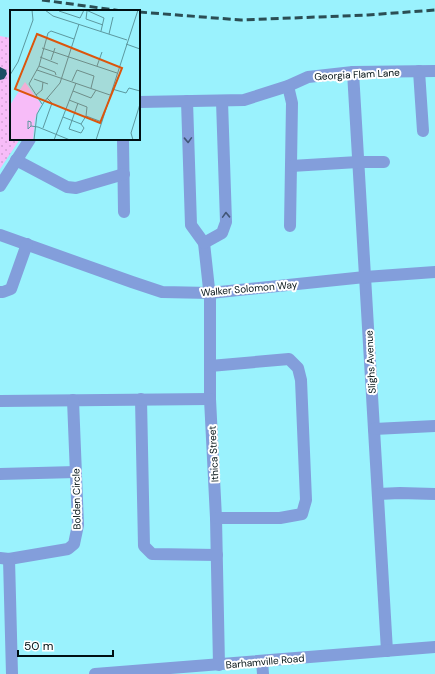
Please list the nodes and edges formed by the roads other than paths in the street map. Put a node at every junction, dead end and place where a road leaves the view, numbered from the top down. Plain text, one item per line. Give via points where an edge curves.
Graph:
1 (435, 70) edge
2 (419, 71) junction
3 (353, 72) junction
4 (288, 86) junction
5 (187, 101) junction
6 (222, 101) junction
7 (140, 102) edge
8 (423, 131) dead end
9 (29, 140) edge
10 (123, 140) edge
11 (16, 160) junction
12 (358, 162) junction
13 (384, 162) dead end
14 (291, 166) junction
15 (124, 174) junction
16 (0, 186) edge
17 (124, 212) dead end
18 (290, 226) dead end
19 (0, 235) edge
20 (204, 243) junction
21 (27, 244) junction
22 (435, 272) edge
23 (365, 277) junction
24 (0, 292) edge
25 (210, 293) junction
26 (210, 366) junction
27 (141, 399) junction
28 (210, 399) junction
29 (73, 400) junction
30 (0, 401) edge
31 (435, 426) edge
32 (374, 429) junction
33 (76, 472) junction
34 (0, 474) edge
35 (378, 494) junction
36 (435, 494) edge
37 (216, 518) junction
38 (217, 555) junction
39 (4, 559) edge
40 (435, 647) edge
41 (387, 651) junction
42 (262, 661) junction
43 (219, 665) junction
44 (12, 674) edge
45 (95, 674) edge
46 (264, 674) edge

1 - 2 street, Georgia Flam Lane
2 - 3 street, Georgia Flam Lane
2 - 8 street
3 - 4 street, Georgia Flam Lane via 308,77
3 - 12 street, Slighs Avenue
4 - 6 street, Georgia Flam Lane via 244,100
4 - 14 street via 292,103
5 - 6 street, Georgia Flam Lane
5 - 7 street, Georgia Flam Lane
5 -> 20 street, Ithica Street via 191,225
20 -> 6 street via 222,234 226,222
9 - 11 street
10 - 15 street
11 - 15 street via 67,187 76,188
11 - 16 street
12 - 13 street
12 - 14 street
12 - 23 street, Slighs Avenue
14 - 18 street
15 - 17 street
19 - 21 street, Walker Solomon Way
20 - 25 street, Ithica Street
21 - 24 street via 11,289
21 - 25 street, Walker Solomon Way via 162,292
22 - 23 street, Walker Solomon Way
23 - 25 street, Walker Solomon Way
23 - 32 street, Slighs Avenue
25 - 26 street, Ithica Street
26 - 28 street, Ithica Street
26 - 37 street via 289,359 298,368 301,380 306,500 302,514 280,518
27 - 28 street
27 - 29 street
27 - 38 street via 144,546 152,554
28 - 37 street, Ithica Street
29 - 30 street
29 - 33 street, Bolden Circle
31 - 32 street
32 - 35 street, Slighs Avenue
33 - 34 street
33 - 39 street, Bolden Circle via 78,525 74,544 68,550
35 - 36 street
35 - 41 street, Slighs Avenue
37 - 38 street, Ithica Street
38 - 43 street, Ithica Street
39 - 44 street
40 - 41 street, Barhamville Road
41 - 42 street, Barhamville Road
42 - 43 street, Barhamville Road
42 - 46 street
43 - 45 street, Barhamville Road

